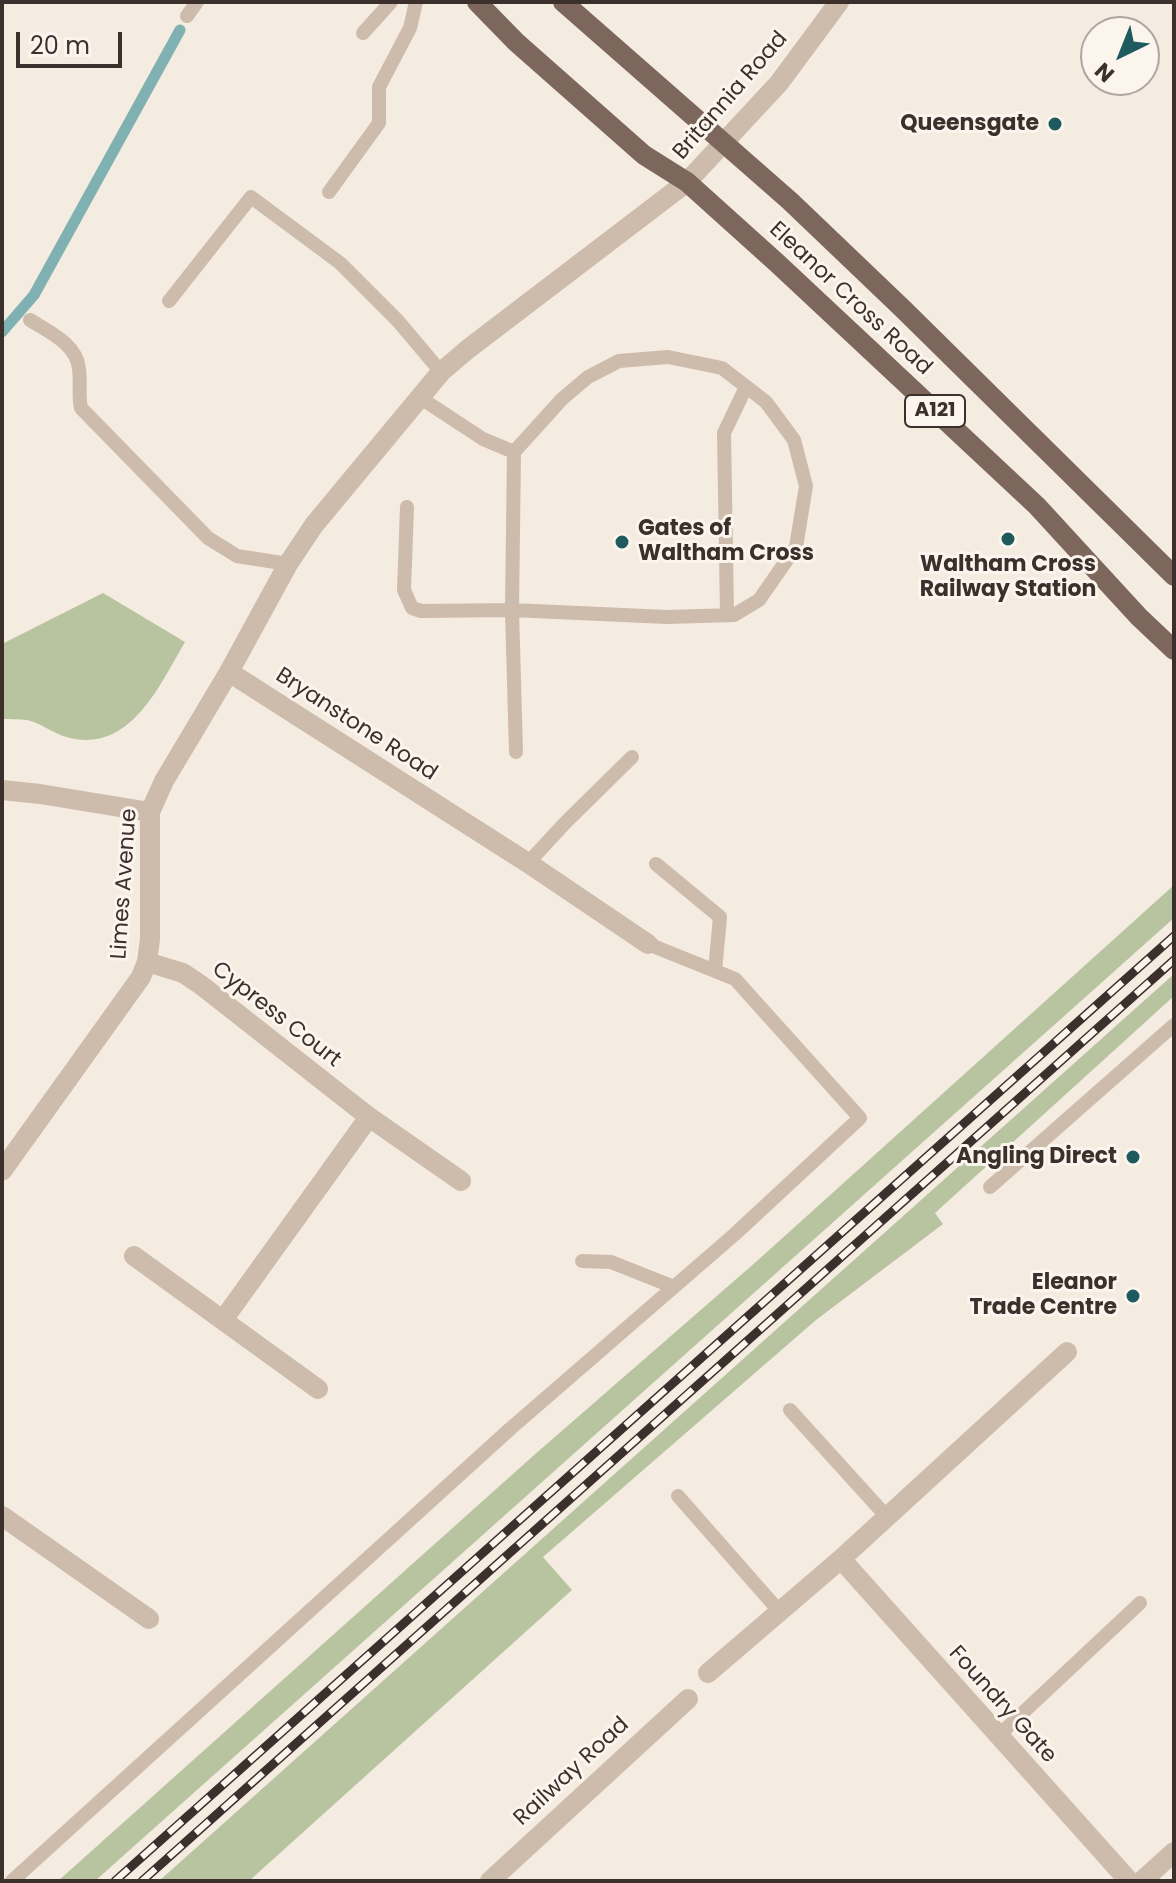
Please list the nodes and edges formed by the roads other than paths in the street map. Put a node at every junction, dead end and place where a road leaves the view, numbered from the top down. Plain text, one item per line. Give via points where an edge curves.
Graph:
1 (197, 2) edge
2 (391, 2) edge
3 (416, 2) edge
4 (477, 2) edge
5 (563, 2) edge
6 (839, 2) edge
7 (187, 16) dead end
8 (363, 33) dead end
9 (724, 143) junction
10 (687, 182) junction
11 (329, 192) dead end
12 (169, 301) dead end
13 (30, 320) dead end
14 (441, 372) junction
15 (746, 387) junction
16 (419, 397) junction
17 (514, 452) junction
18 (407, 507) dead end
19 (288, 564) junction
20 (1174, 576) edge
21 (512, 610) junction
22 (727, 615) junction
23 (1174, 650) edge
24 (229, 672) junction
25 (516, 752) dead end
26 (632, 757) dead end
27 (2, 790) edge
28 (150, 812) junction
29 (528, 863) junction
30 (656, 864) dead end
31 (648, 944) joint
32 (147, 962) junction
33 (715, 971) junction
34 (1174, 1025) edge
35 (369, 1117) junction
36 (2, 1171) edge
37 (461, 1181) dead end
38 (990, 1187) dead end
39 (134, 1256) dead end
40 (582, 1261) dead end
41 (674, 1287) junction
42 (223, 1320) junction
43 (1067, 1352) dead end
44 (318, 1389) dead end
45 (790, 1410) dead end
46 (678, 1496) dead end
47 (2, 1516) edge
48 (887, 1517) junction
49 (841, 1559) junction
50 (1140, 1603) dead end
51 (780, 1612) junction
52 (149, 1619) dead end
53 (708, 1673) dead end
54 (688, 1699) dead end
55 (997, 1737) junction
56 (1174, 1852) edge
57 (12, 1881) edge
58 (491, 1881) edge
59 (1129, 1881) edge
60 (1142, 1881) edge

1 - 7 lane
2 - 8 lane
3 - 11 lane via 410,28 379,87 379,123
4 - 10 main road, Eleanor Cross Road / A121 via 644,155
5 - 9 main road, Eleanor Cross Road / A121
6 - 9 street, Britannia Road via 779,83
9 - 10 street, Britannia Road
9 - 20 main road, Eleanor Cross Road / A121 via 902,308
10 - 14 street
10 - 23 main road, Eleanor Cross Road / A121 via 1037,506
12 - 14 lane via 251,197 340,263
13 - 19 lane via 76,355 81,408 187,519 237,556
14 - 16 street
15 - 17 lane via 722,368 668,357 619,361 562,399
15 - 22 lane via 724,433
15 - 22 lane via 766,402 794,440 806,486 796,547 759,600
16 - 17 lane via 483,439
16 - 19 street
17 - 21 lane
18 - 21 lane via 404,590 412,608
19 - 24 street
21 - 22 lane
21 - 25 lane
24 - 28 street, Limes Avenue
24 - 29 street, Bryanstone Road
26 - 29 lane
27 - 28 street
28 - 32 street, Limes Avenue
29 - 31 street, Bryanstone Road
30 - 33 lane via 720,917
31 - 33 lane, Bryanstone Road
32 - 35 street, Cypress Court via 201,985
32 - 36 street, Limes Avenue via 133,990
33 - 41 lane, Bryanstone Road via 735,979 860,1118
34 - 38 lane
35 - 37 street, Cypress Court
35 - 42 street
39 - 42 street
40 - 41 lane via 611,1262
41 - 57 lane
42 - 44 street
43 - 48 street
45 - 48 lane
46 - 51 lane
47 - 52 street
48 - 49 street
49 - 51 street
49 - 55 street, Foundry Gate
50 - 55 lane
51 - 53 street
54 - 58 street, Railway Road
55 - 59 street, Foundry Gate
56 - 60 street

